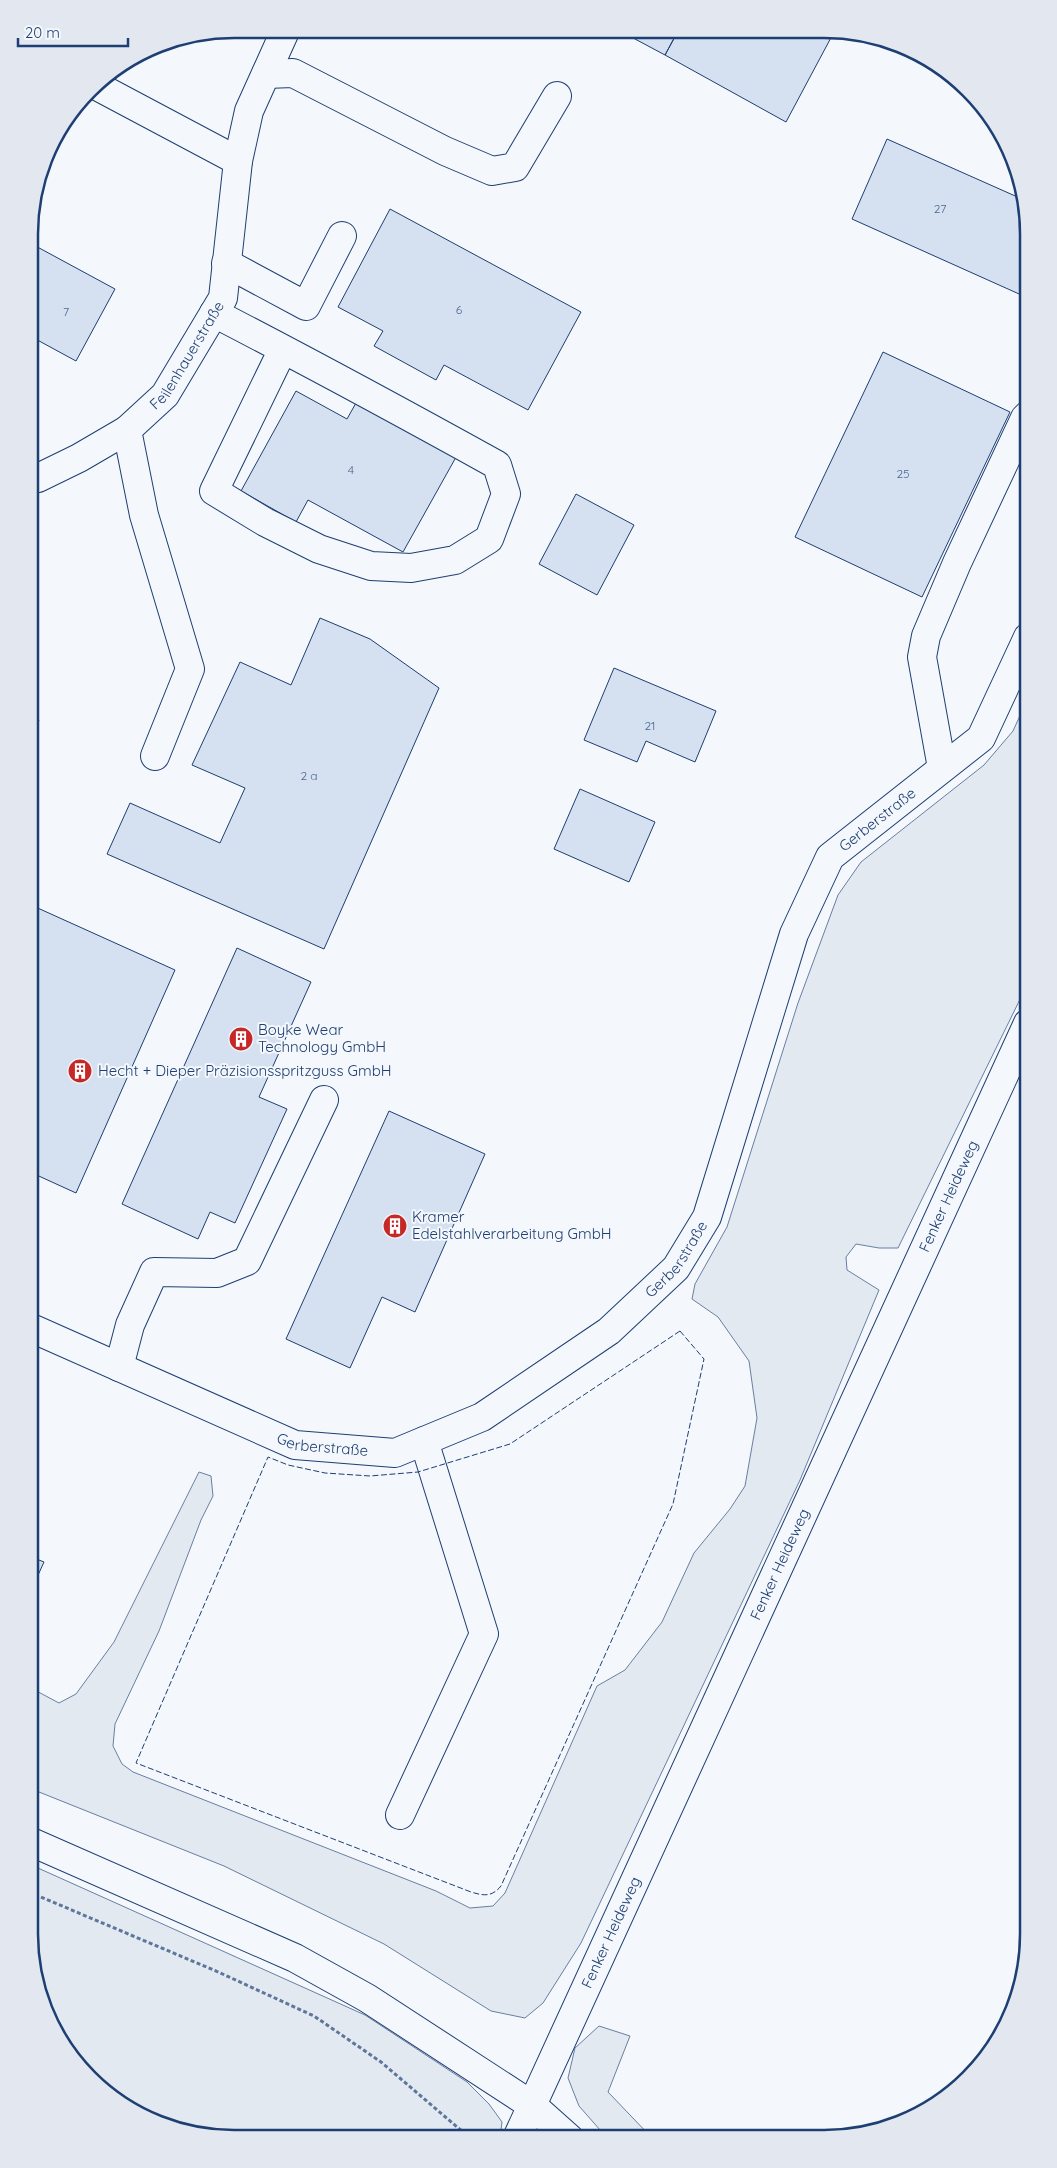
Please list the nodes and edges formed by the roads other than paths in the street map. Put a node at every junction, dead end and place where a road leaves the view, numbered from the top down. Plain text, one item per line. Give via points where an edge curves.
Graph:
1 (282, 38) edge
2 (266, 74) junction
3 (102, 88) edge
4 (557, 96) dead end
5 (238, 161) junction
6 (342, 236) dead end
7 (226, 263) junction
8 (214, 313) junction
9 (283, 349) junction
10 (1020, 429) edge
11 (127, 430) junction
12 (38, 478) edge
13 (1020, 654) edge
14 (155, 756) dead end
15 (942, 768) junction
16 (1020, 1041) edge
17 (324, 1100) dead end
18 (38, 1332) edge
19 (118, 1367) junction
20 (424, 1441) junction
21 (400, 1816) dead end
22 (38, 1845) edge
23 (532, 2106) junction
24 (521, 2130) edge
25 (560, 2130) edge

1 - 2 street, Feilenhauerstraße
2 - 4 street via 292,73 445,152 492,171 515,167
2 - 5 street, Feilenhauerstraße via 249,110
3 - 5 street
5 - 7 street, Feilenhauerstraße
6 - 7 street via 306,306
7 - 8 street, Feilenhauerstraße via 223,298
8 - 9 street
8 - 11 street, Feilenhauerstraße via 164,395
9 - 9 street via 497,465 506,494 489,539 455,560 411,568 370,566 319,549 214,491
10 - 15 street via 926,636 922,657
11 - 12 street, Feilenhauerstraße
11 - 14 street via 144,515 190,669
13 - 15 street, Gerberstraße via 981,738
15 - 20 street, Gerberstraße via 830,857 794,934 707,1217 676,1268 608,1331 482,1417
16 - 23 street, Fenker Heideweg
17 - 19 street via 247,1261 217,1273 154,1272 130,1325
18 - 19 street, Gerberstraße
19 - 20 street, Gerberstraße via 295,1446 395,1453
20 - 21 street via 484,1634
22 - 23 street via 295,1958 366,1998
23 - 24 street, Fenker Heideweg
23 - 25 street

